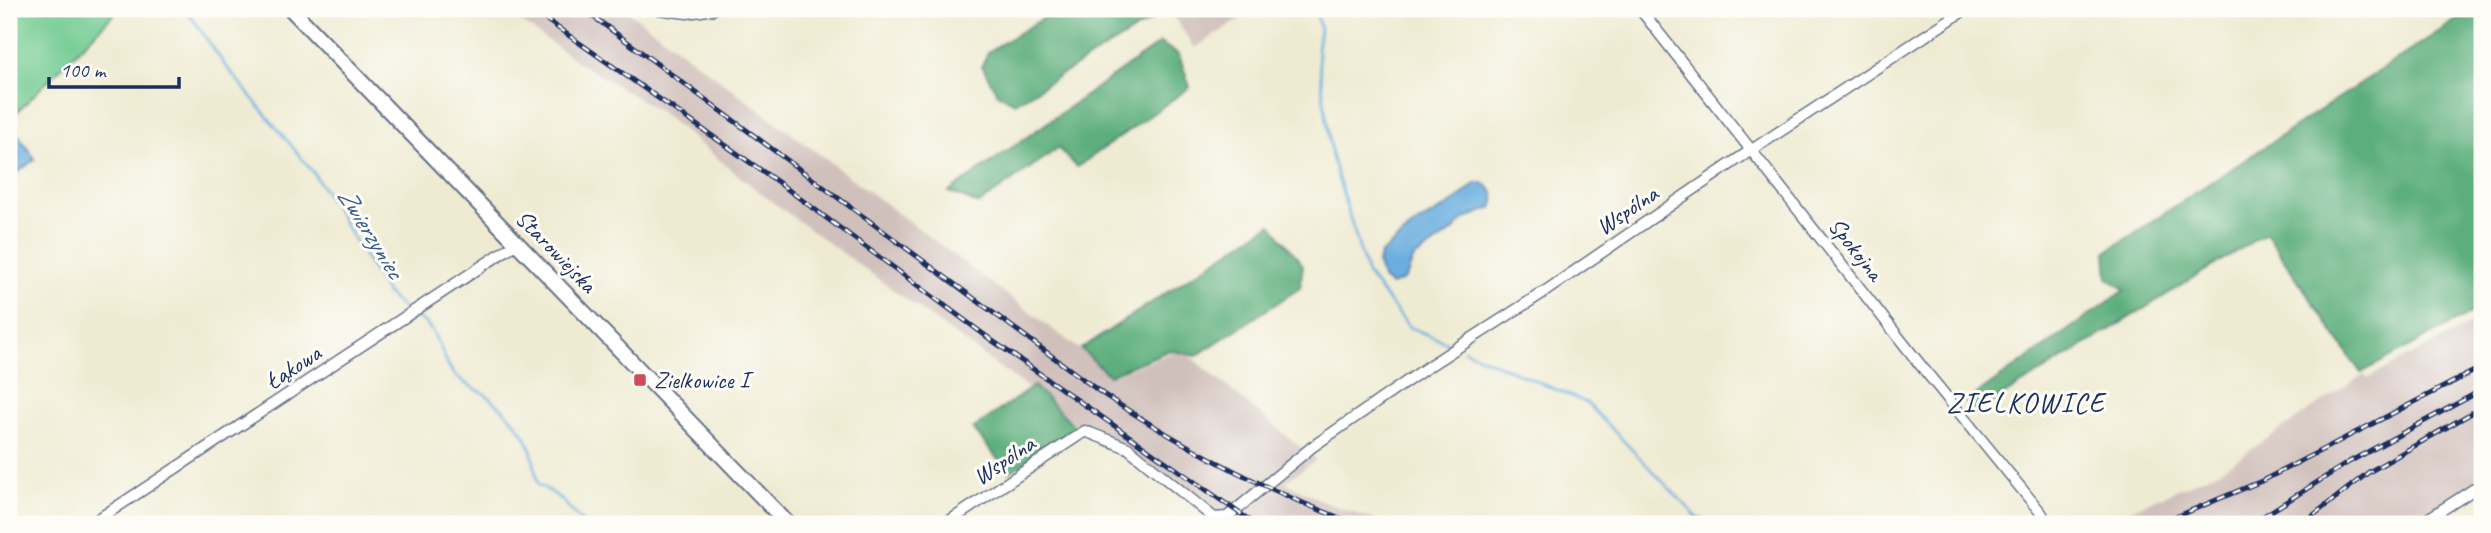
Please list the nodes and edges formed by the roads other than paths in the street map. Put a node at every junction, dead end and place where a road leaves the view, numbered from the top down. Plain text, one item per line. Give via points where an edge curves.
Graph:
1 (291, 9) edge
2 (658, 9) edge
3 (714, 9) edge
4 (1640, 9) edge
5 (1966, 9) edge
6 (1752, 150) junction
7 (517, 243) junction
8 (2482, 484) edge
9 (2042, 514) dead end
10 (91, 524) edge
11 (788, 524) edge
12 (946, 524) edge
13 (2420, 524) edge

1 - 7 street, Starowiejska
2 - 3 street via 687,13
4 - 6 street, Spokojna
5 - 6 street, Wspólna
6 - 9 street, Spokojna
6 - 12 street, Wspólna via 1312,447 1229,516 1214,517 1128,447 1085,431
7 - 10 street, Łąkowa
7 - 11 street, Starowiejska
8 - 13 street

